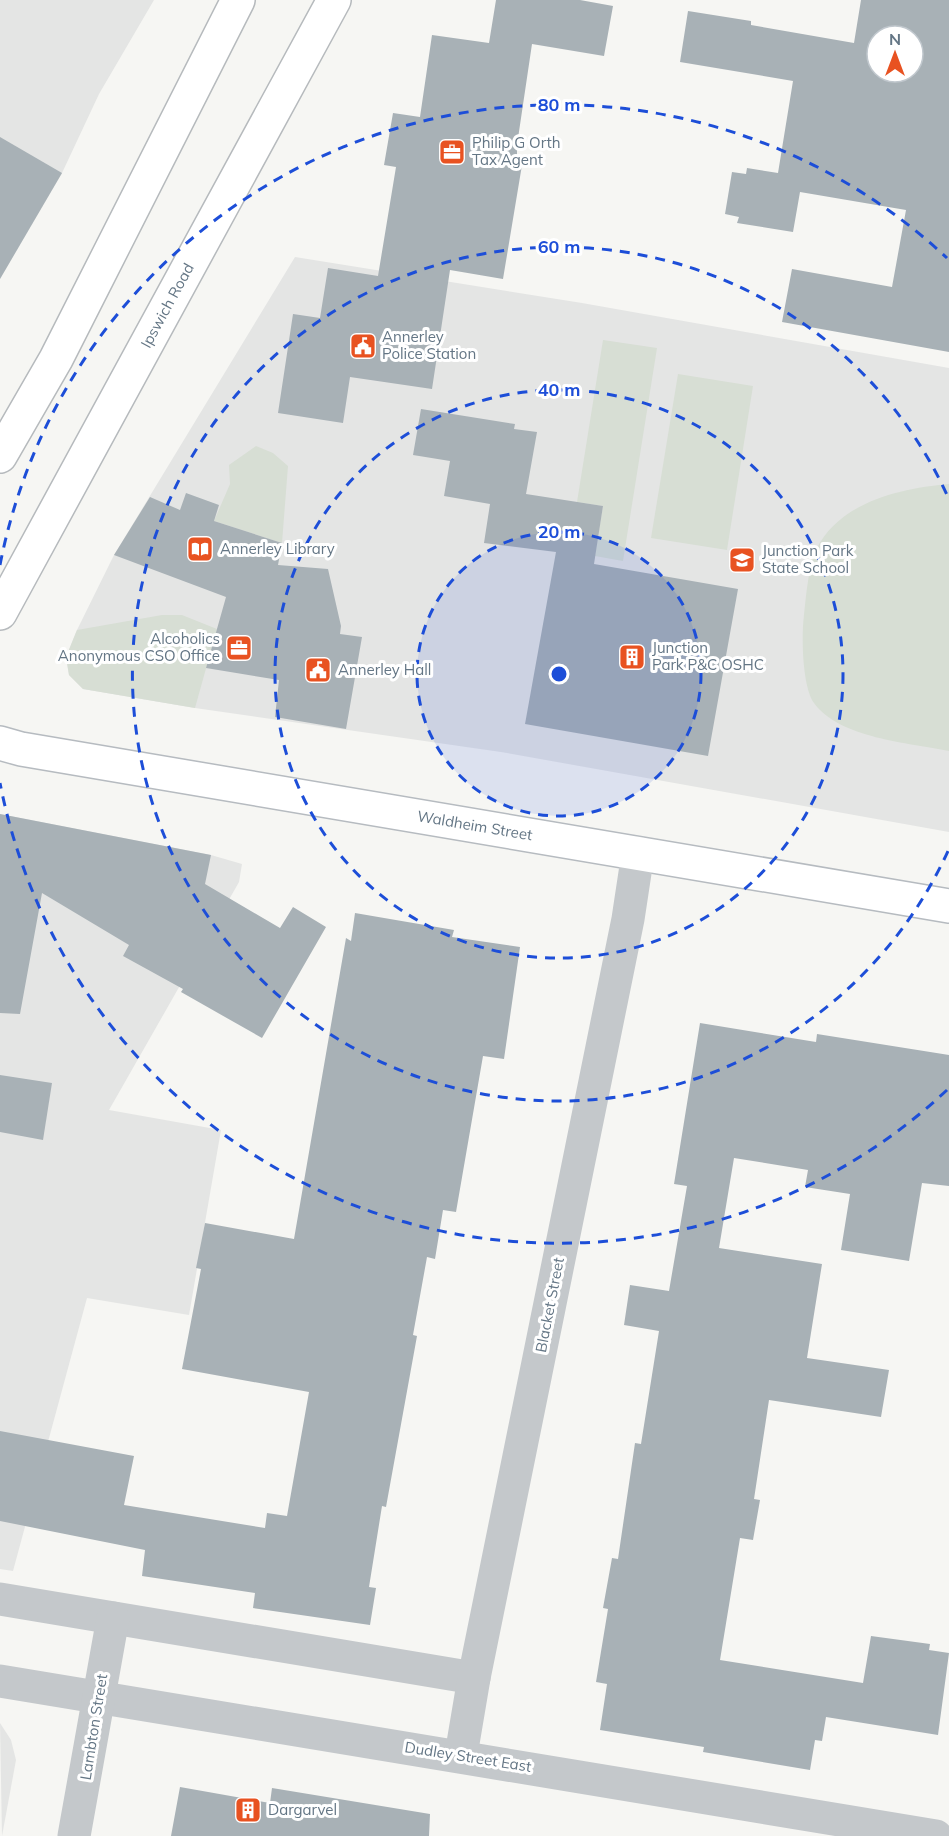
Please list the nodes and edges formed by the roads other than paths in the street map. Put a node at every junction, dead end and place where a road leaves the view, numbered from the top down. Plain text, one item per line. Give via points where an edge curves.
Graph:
1 (238, 0) edge
2 (334, 0) edge
3 (0, 456) edge
4 (0, 613) edge
5 (0, 743) edge
6 (638, 853) junction
7 (949, 906) edge
8 (0, 1599) edge
9 (113, 1618) junction
10 (474, 1678) junction
11 (0, 1681) edge
12 (99, 1696) junction
13 (460, 1755) junction
14 (803, 1825) edge
15 (75, 1836) edge
16 (936, 1836) edge

1 - 3 main road via 56,358
2 - 4 main road, Ipswich Road
5 - 6 main road, Waldheim Street
6 - 7 main road, Waldheim Street
6 - 10 street, Blacket Street via 628,920
8 - 9 street
9 - 10 street
9 - 12 street, Lambton Street
10 - 13 street, Blacket Street
11 - 12 street, Dudley Street East
12 - 13 street, Dudley Street East
12 - 15 street, Lambton Street
13 - 14 street, Dudley Street East
14 - 16 street, Dudley Street East

